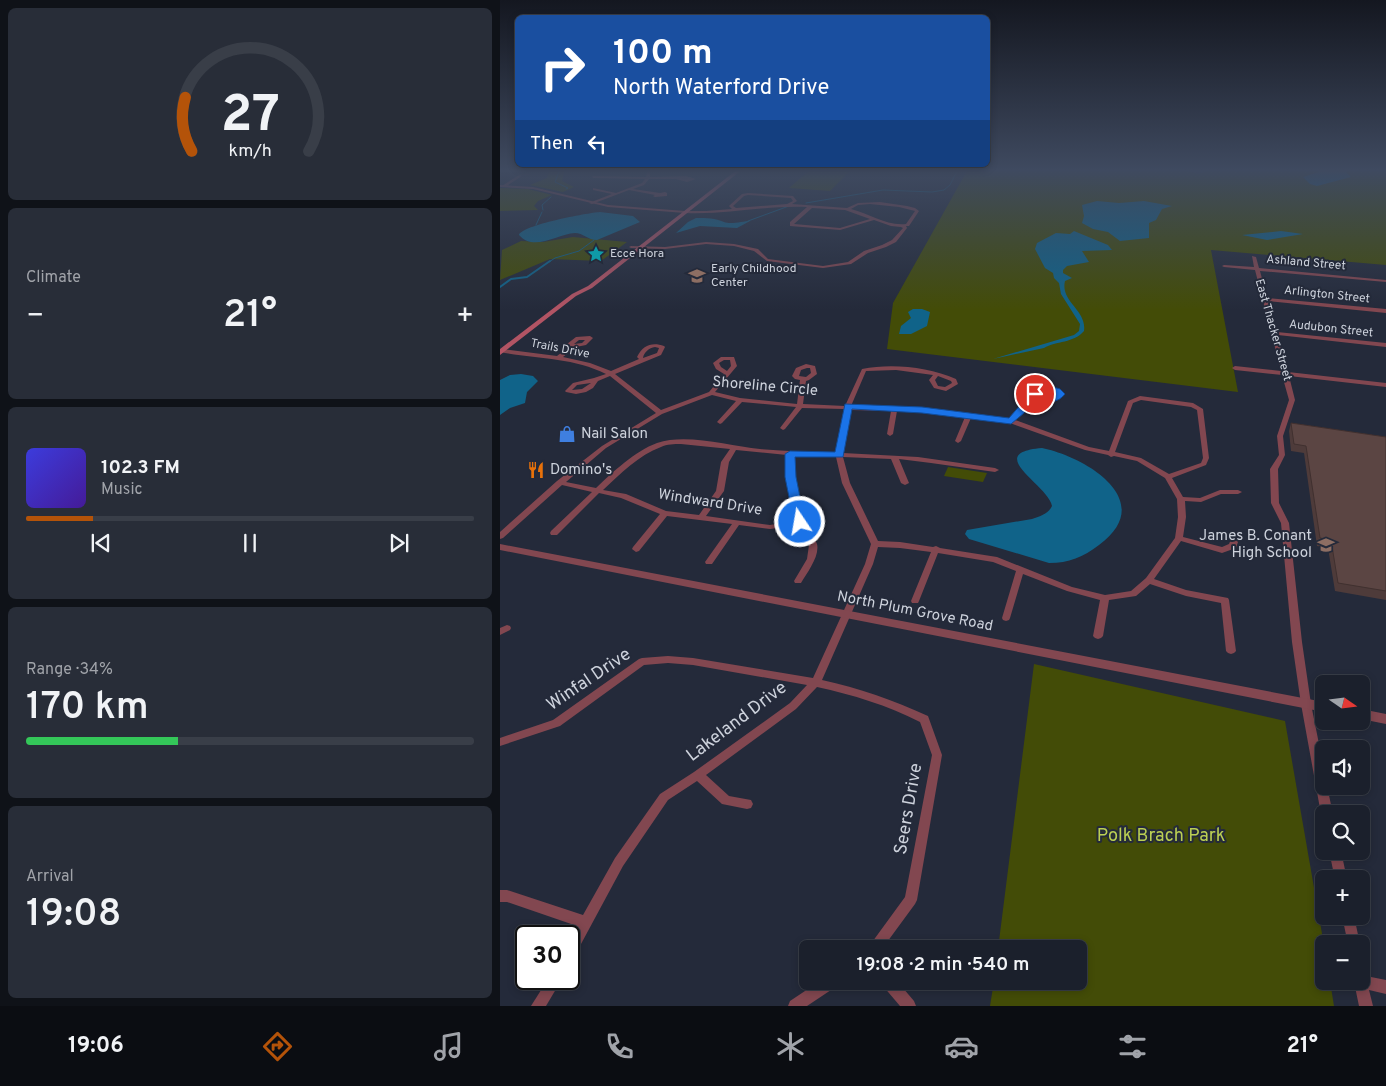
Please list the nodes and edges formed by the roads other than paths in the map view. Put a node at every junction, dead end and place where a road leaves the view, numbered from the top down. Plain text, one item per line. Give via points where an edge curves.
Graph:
1 (672, 216) edge
2 (680, 216) edge
3 (799, 216) edge
4 (867, 216) edge
5 (913, 216) edge
6 (874, 218) junction
7 (902, 227) junction
8 (631, 247) junction
9 (640, 248) junction
10 (1254, 256) dead end
11 (1224, 266) dead end
12 (1256, 269) junction
13 (1386, 280) edge
14 (574, 295) junction
15 (1265, 299) junction
16 (1386, 311) edge
17 (1274, 333) junction
18 (1386, 345) edge
19 (574, 346) dead end
20 (501, 352) edge
21 (558, 358) junction
22 (642, 360) dead end
23 (1235, 368) dead end
24 (726, 373) dead end
25 (1285, 373) junction
26 (611, 374) junction
27 (936, 375) dead end
28 (596, 380) dead end
29 (803, 380) dead end
30 (1386, 385) edge
31 (711, 393) junction
32 (1036, 398) dead end
33 (740, 400) junction
34 (800, 406) junction
35 (848, 406) junction
36 (894, 410) junction
37 (660, 413) junction
38 (969, 415) junction
39 (1011, 421) junction
40 (720, 422) dead end
41 (783, 428) dead end
42 (890, 434) dead end
43 (958, 441) dead end
44 (733, 449) junction
45 (790, 454) junction
46 (839, 455) junction
47 (1111, 455) junction
48 (894, 457) junction
49 (995, 470) dead end
50 (1168, 477) junction
51 (560, 483) junction
52 (905, 483) dead end
53 (599, 491) junction
54 (1238, 492) dead end
55 (1181, 500) junction
56 (665, 513) junction
57 (702, 517) junction
58 (800, 522) junction
59 (736, 524) junction
60 (554, 533) dead end
61 (500, 536) edge
62 (1179, 538) junction
63 (1236, 539) dead end
64 (874, 544) junction
65 (500, 547) edge
66 (636, 549) dead end
67 (936, 549) junction
68 (709, 562) dead end
69 (1020, 570) junction
70 (1149, 580) junction
71 (798, 581) dead end
72 (1105, 598) junction
73 (915, 601) dead end
74 (846, 614) junction
75 (1006, 618) dead end
76 (1098, 636) dead end
77 (1231, 651) dead end
78 (816, 682) junction
79 (1306, 704) junction
80 (1315, 706) edge
81 (1370, 716) edge
82 (1386, 719) edge
83 (500, 742) edge
84 (698, 775) junction
85 (747, 804) dead end
86 (1325, 805) edge
87 (500, 896) edge
88 (584, 922) junction
89 (580, 930) edge
90 (881, 940) edge
91 (1370, 984) edge
92 (1386, 987) edge
93 (548, 990) edge
94 (819, 990) edge
95 (896, 990) edge
96 (1363, 990) edge
97 (538, 1006) edge
98 (795, 1006) edge
99 (909, 1006) edge
100 (1366, 1006) edge

1 - 8 main road
2 - 9 main road
3 - 6 street via 792,225 840,229
4 - 6 street
5 - 7 street via 907,226
6 - 7 street
7 - 9 street via 905,228 900,236 884,246 847,263 823,267 767,260 756,250 734,245 696,243
8 - 9 street
8 - 14 main road
9 - 14 main road via 590,287
10 - 12 street, East Thacker Street
11 - 12 street, Ashland Street
12 - 13 street, Ashland Street
12 - 15 street, East Thacker Street
14 - 20 main road
15 - 16 street, Arlington Street
15 - 17 street, East Thacker Street
17 - 18 street, Audubon Street
17 - 25 street, East Thacker Street
19 - 21 street
20 - 21 street, Trails Drive
21 - 26 street, Trails Drive
22 - 26 street
23 - 25 street
24 - 31 street
25 - 30 street
25 - 79 street, East Thacker Street via 1292,400 1280,436 1282,455 1274,469 1275,503 1286,523
26 - 28 street
26 - 37 street, Trails Drive
27 - 35 street via 874,367 864,370
29 - 34 street
31 - 33 street, Shoreline Circle
31 - 37 street, Shoreline Circle
32 - 39 street
33 - 34 street, Shoreline Circle
33 - 40 street
34 - 35 street, Shoreline Circle
34 - 41 street
35 - 36 street, Shoreline Circle
35 - 46 street
36 - 38 street, Shoreline Circle
36 - 42 street
37 - 51 street, Shoreline Circle via 604,447
38 - 39 street, Shoreline Circle
38 - 43 street
39 - 47 street, Shoreline Circle
44 - 45 street
44 - 53 street via 683,441 658,446 629,464
44 - 57 street via 725,462 720,492
45 - 46 street
45 - 58 street via 790,477
46 - 48 street
46 - 64 street via 846,483
47 - 50 street, Shoreline Circle via 1139,459
47 - 50 street via 1130,402 1140,398 1193,405 1200,409 1204,464
48 - 49 street
48 - 52 street
50 - 55 street, Shoreline Circle
51 - 53 street, Windward Drive
51 - 61 street, Shoreline Circle
53 - 56 street, Windward Drive via 623,496
53 - 60 street
54 - 55 street via 1220,492 1201,500
55 - 62 street, Shoreline Circle
56 - 57 street, Windward Drive
56 - 66 street
57 - 59 street, Windward Drive
58 - 59 street, Windward Drive via 770,527
58 - 71 street via 813,545 811,559
59 - 68 street
62 - 63 street via 1222,550 1233,546
62 - 70 street, Shoreline Circle
64 - 67 street, Shoreline Circle
64 - 74 street, Lakeland Drive via 869,564
65 - 74 street, North Plum Grove Road
67 - 69 street, Shoreline Circle via 994,558
67 - 73 street
69 - 72 street, Shoreline Circle
69 - 75 street
70 - 72 street, Shoreline Circle via 1133,594
70 - 77 street via 1198,597 1225,600
72 - 76 street
74 - 78 street, Lakeland Drive
74 - 79 street, North Plum Grove Road
78 - 83 street, Winfal Drive via 683,660 642,662 556,722
78 - 84 street, Lakeland Drive via 793,706
78 - 90 street, Seers Drive via 897,704 924,719 937,755 911,900
79 - 80 street, North Plum Grove Road
79 - 86 street
81 - 82 street
84 - 85 street via 726,801
84 - 88 street, Lakeland Drive via 664,797 619,862
87 - 88 street
88 - 89 street, Lakeland Drive
91 - 92 street
93 - 97 street
94 - 98 street
95 - 99 street
96 - 100 street

